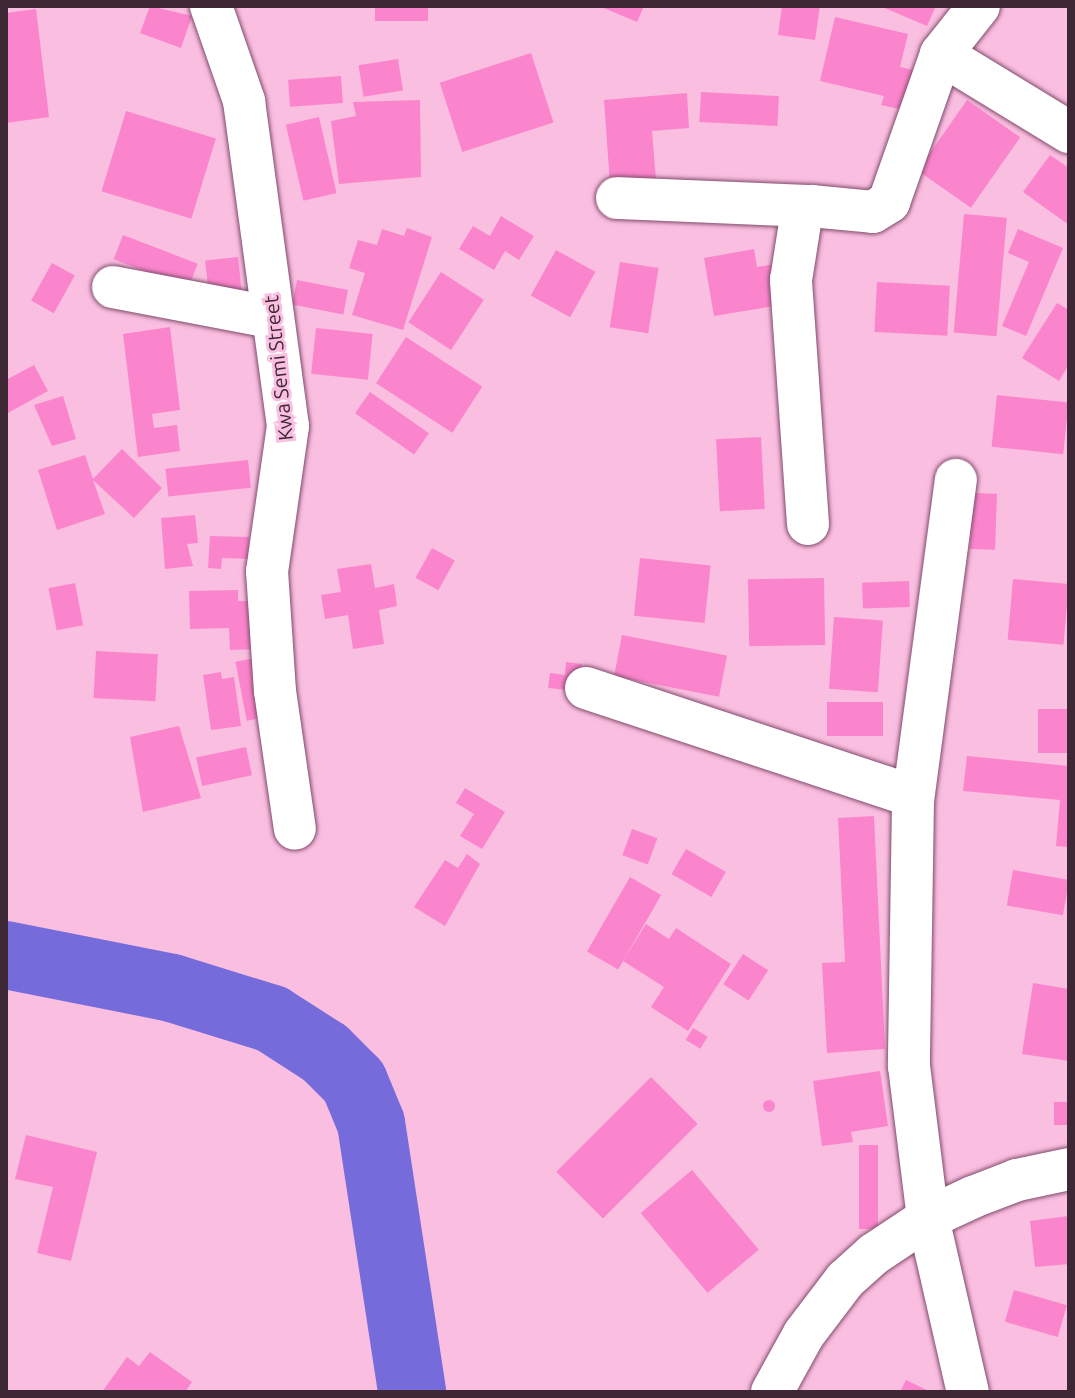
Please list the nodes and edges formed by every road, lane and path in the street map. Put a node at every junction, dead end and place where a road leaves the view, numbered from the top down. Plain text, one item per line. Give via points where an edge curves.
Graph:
1 (211, 6) edge
2 (979, 6) edge
3 (941, 54) junction
4 (1069, 132) edge
5 (617, 198) dead end
6 (811, 206) junction
7 (113, 287) dead end
8 (271, 317) junction
9 (956, 480) dead end
10 (808, 524) dead end
11 (586, 688) dead end
12 (913, 801) junction
13 (295, 829) dead end
14 (1069, 1169) edge
15 (928, 1218) junction
16 (772, 1392) edge
17 (968, 1392) edge

1 - 8 street, Kwa Semi Street via 244,101
2 - 3 street
3 - 4 street
3 - 6 street via 889,202 873,212
5 - 6 street
6 - 10 street via 801,217 791,280
7 - 8 street
8 - 13 street, Kwa Semi Street via 288,426 270,539 269,625
9 - 12 street
11 - 12 street via 903,793
12 - 15 street via 909,1066
14 - 15 street via 1017,1180
15 - 16 street via 845,1280 804,1334
15 - 17 street

